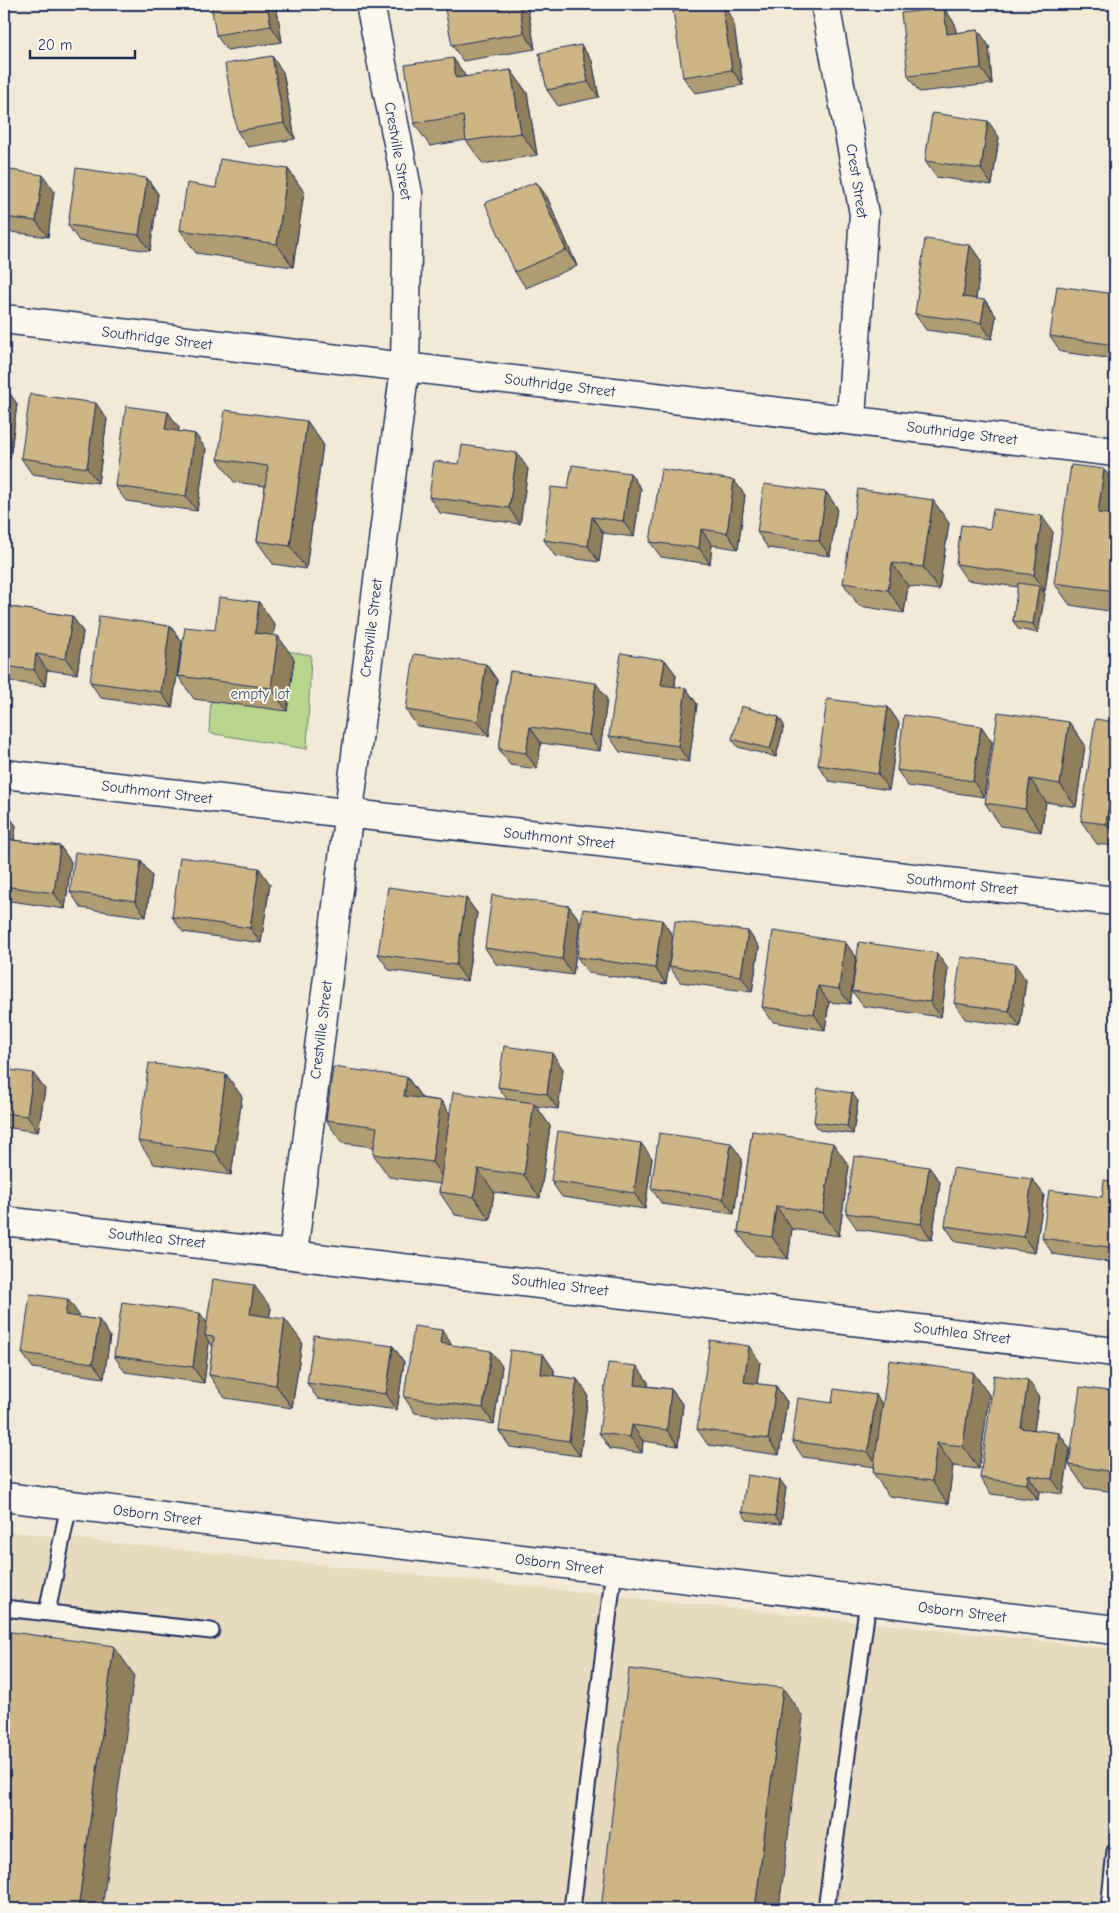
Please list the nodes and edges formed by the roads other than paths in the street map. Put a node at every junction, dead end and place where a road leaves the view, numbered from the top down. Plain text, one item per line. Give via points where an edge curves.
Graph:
1 (370, 4) edge
2 (826, 4) edge
3 (4, 319) edge
4 (405, 367) junction
5 (851, 419) junction
6 (1115, 452) edge
7 (4, 774) edge
8 (348, 814) junction
9 (1115, 901) edge
10 (4, 1221) edge
11 (294, 1254) junction
12 (1115, 1352) edge
13 (4, 1497) edge
14 (70, 1505) junction
15 (614, 1570) junction
16 (868, 1601) junction
17 (4, 1608) edge
18 (47, 1612) junction
19 (1115, 1630) edge
20 (211, 1631) dead end
21 (1115, 1851) edge
22 (572, 1909) edge
23 (826, 1909) edge
24 (1109, 1909) edge

1 - 4 street, Crestville Street via 408,192
2 - 5 street, Crest Street via 864,214
3 - 4 street, Southridge Street
4 - 5 street, Southridge Street
4 - 8 street, Crestville Street
5 - 6 street, Southridge Street
7 - 8 street, Southmont Street
8 - 9 street, Southmont Street
8 - 11 street, Crestville Street
10 - 11 street, Southlea Street
11 - 12 street, Southlea Street
13 - 14 street, Osborn Street
14 - 15 street, Osborn Street
14 - 18 lane
15 - 16 street, Osborn Street
15 - 22 lane
16 - 19 street, Osborn Street
16 - 23 lane
17 - 18 lane
18 - 20 lane
21 - 24 lane

